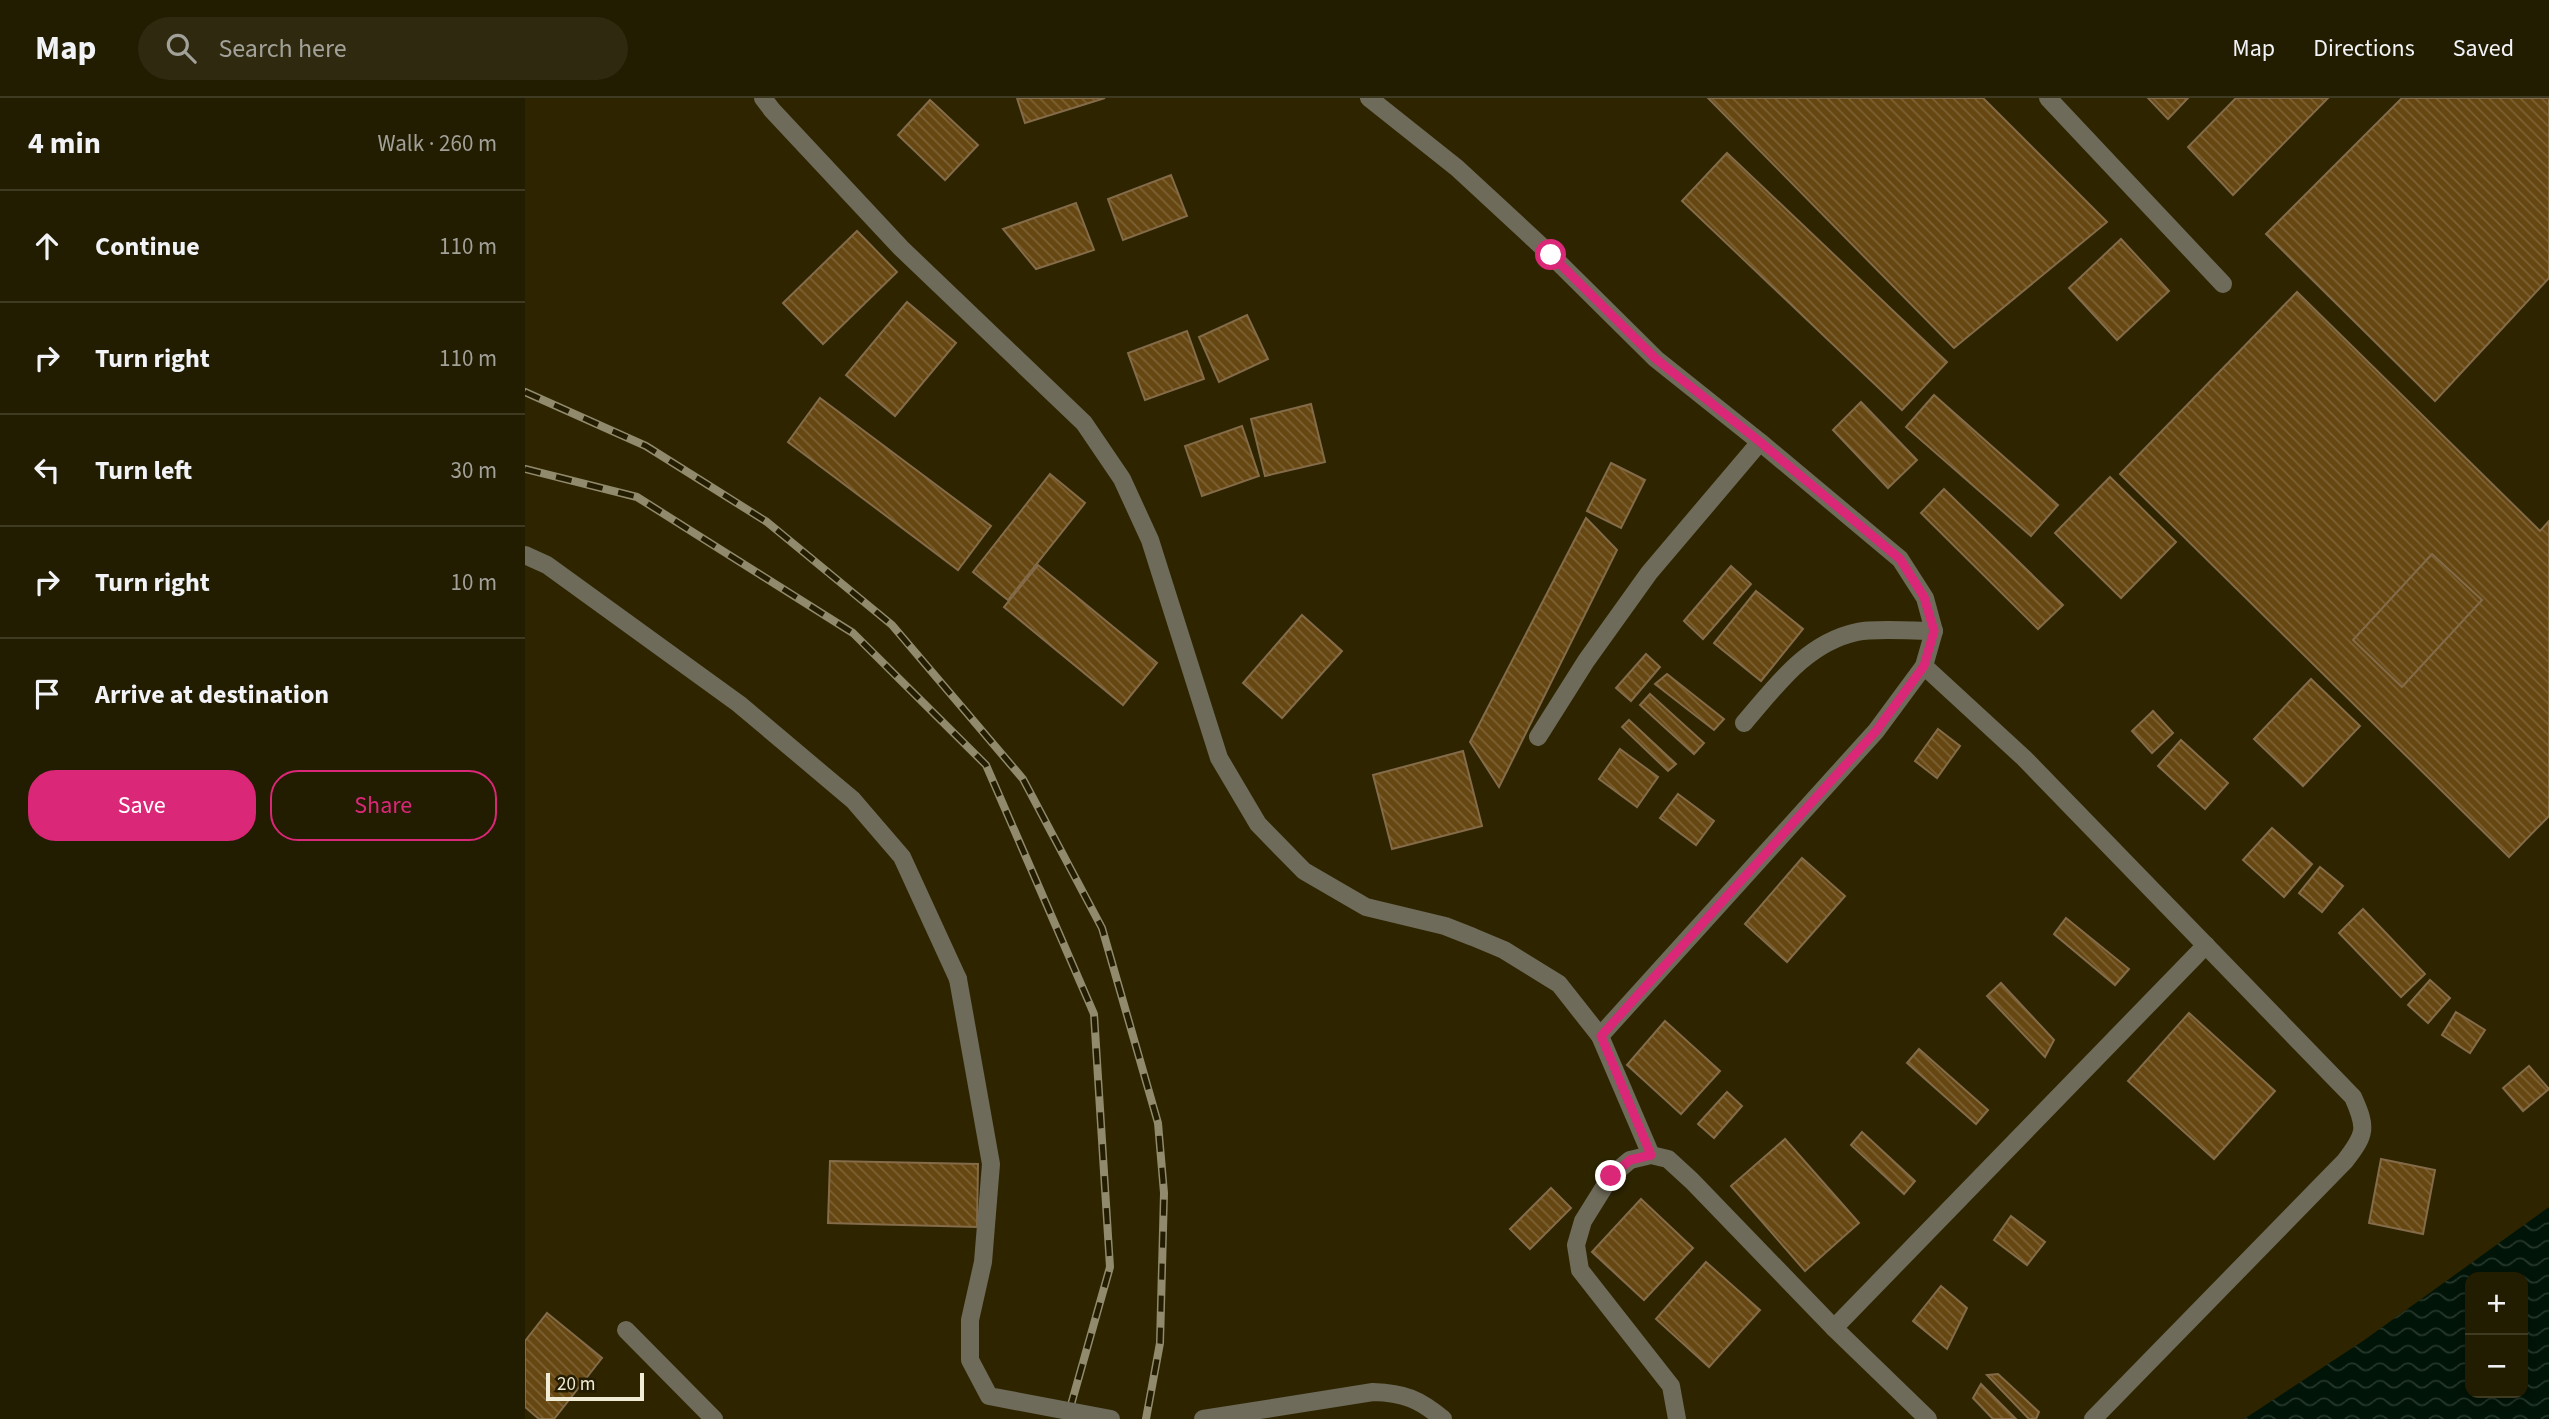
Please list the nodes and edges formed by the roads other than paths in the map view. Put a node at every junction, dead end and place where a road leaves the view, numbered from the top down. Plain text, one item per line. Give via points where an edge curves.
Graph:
1 (763, 98) edge
2 (1370, 98) edge
3 (2048, 98) edge
4 (2223, 284) dead end
5 (1760, 442) junction
6 (525, 555) edge
7 (1934, 631) junction
8 (1924, 666) junction
9 (1744, 723) dead end
10 (1538, 737) dead end
11 (2206, 945) junction
12 (1601, 1036) junction
13 (1651, 1155) junction
14 (1834, 1328) junction
15 (626, 1330) dead end
16 (714, 1419) edge
17 (1111, 1419) edge
18 (1203, 1419) edge
19 (1443, 1419) edge
20 (1678, 1419) edge
21 (1928, 1419) edge
22 (2093, 1419) edge

1 - 12 lane via 901,248 1084,423 1122,479 1150,540 1219,758 1258,824 1304,871 1366,907 1445,926 1504,950 1559,984
2 - 5 lane via 1466,177 1656,359
3 - 4 lane
5 - 7 lane via 1900,559 1924,597
5 - 10 lane via 1649,573
6 - 17 lane, bridge via 547,565 739,704 853,800 902,857 958,979 991,1164 983,1262 970,1320 970,1360 989,1396
7 - 8 lane
7 - 9 lane via 1857,631 1816,649 1790,669
8 - 11 lane via 2024,758
8 - 12 lane via 1876,731
11 - 14 lane
11 - 22 lane via 2353,1097 2363,1119 2361,1142
12 - 13 lane
13 - 14 lane via 1676,1166
13 - 20 lane via 1630,1160 1611,1176 1583,1221 1576,1245 1580,1270 1671,1386
14 - 21 lane
15 - 16 lane
18 - 19 lane via 1373,1392 1399,1393

